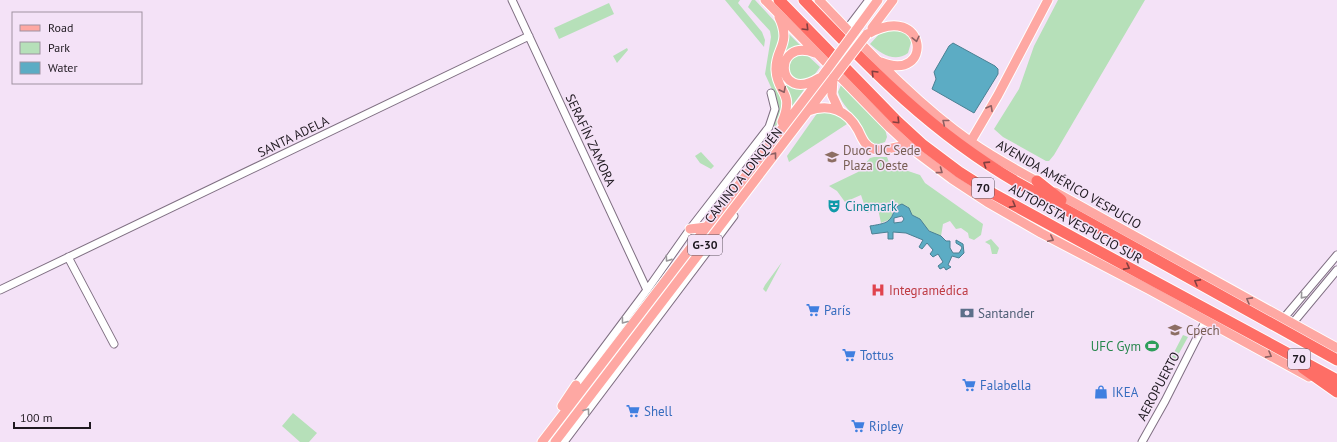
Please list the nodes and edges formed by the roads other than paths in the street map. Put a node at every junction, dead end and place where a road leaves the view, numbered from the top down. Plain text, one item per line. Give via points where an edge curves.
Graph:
1 (512, 0) edge
2 (765, 0) edge
3 (779, 0) edge
4 (804, 0) edge
5 (821, 0) edge
6 (869, 0) edge
7 (878, 0) edge
8 (893, 0) edge
9 (1048, 0) edge
10 (777, 14) junction
11 (847, 29) junction
12 (868, 34) junction
13 (529, 36) junction
14 (818, 55) junction
15 (878, 61) junction
16 (824, 73) junction
17 (834, 77) junction
18 (771, 93) dead end
19 (839, 110) junction
20 (808, 111) junction
21 (890, 128) junction
22 (778, 133) junction
23 (971, 141) junction
24 (910, 146) junction
25 (885, 149) junction
26 (758, 175) junction
27 (1036, 181) junction
28 (734, 216) joint
29 (706, 227) junction
30 (690, 228) junction
31 (1118, 238) junction
32 (1337, 255) edge
33 (68, 257) junction
34 (1337, 270) edge
35 (1316, 281) junction
36 (1323, 286) junction
37 (0, 290) edge
38 (647, 290) junction
39 (1283, 319) junction
40 (1206, 320) junction
41 (1292, 324) junction
42 (1262, 339) junction
43 (114, 344) dead end
44 (1337, 348) edge
45 (1337, 360) edge
46 (1337, 380) edge
47 (576, 386) joint
48 (1337, 392) edge
49 (549, 433) junction
50 (542, 442) edge
51 (555, 442) edge
52 (564, 442) edge
53 (1142, 442) edge

1 - 13 street, SERAFÍN ZAMORA
2 - 10 main road
3 -> 42 highway, AUTOPISTA VESPUCIO SUR / 70 via 898,122 959,172 992,193
31 -> 4 highway, AUTOPISTA VESPUCIO SUR / 70 via 1001,173 945,135 893,91
5 - 11 main road, AVENIDA AMÉRICO VESPUCIO
6 - 11 street
7 - 16 main road, CAMINO A LONQUÉN, bridge
8 - 12 main road, CAMINO A LONQUÉN
23 -> 9 main road
10 - 14 main road
10 -> 22 main road via 784,36 776,70 787,102 786,114
11 - 15 main road, AVENIDA AMÉRICO VESPUCIO
12 -> 15 main road via 884,23 897,20 908,24 917,37 917,49 908,62 895,66
12 - 17 main road, CAMINO A LONQUÉN, bridge
13 - 33 street, SANTA ADELA
13 - 38 street, SERAFÍN ZAMORA
14 - 16 main road via 806,51 792,52 785,61 784,71 789,80 797,84 808,83
14 - 21 main road
23 -> 15 main road, AVENIDA AMÉRICO VESPUCIO via 920,101
16 - 22 main road, CAMINO A LONQUÉN / G-30
17 - 19 main road via 832,95
17 - 20 main road, CAMINO A LONQUÉN / G-30
18 - 30 street, CAMINO A LONQUÉN via 775,109 769,127
19 - 20 main road via 822,107
19 - 25 main road via 851,120 867,145 876,150
26 -> 20 main road, CAMINO A LONQUÉN / G-30
21 - 24 main road
21 - 25 main road via 891,141
22 - 29 main road, CAMINO A LONQUÉN / G-30
23 - 27 main road, AVENIDA AMÉRICO VESPUCIO
24 - 25 main road
24 -> 40 main road via 940,171 987,202
26 - 28 main road
26 - 51 main road, CAMINO A LONQUÉN / G-30
27 - 31 highway
39 -> 27 main road, AVENIDA AMÉRICO VESPUCIO
52 -> 28 street, CAMINO A LONQUÉN
29 - 30 main road
29 - 49 main road, CAMINO A LONQUÉN / G-30
30 -> 38 street, CAMINO A LONQUÉN
45 -> 31 highway, AUTOPISTA VESPUCIO SUR / 70
32 - 35 street
33 - 37 street, SANTA ADELA
33 - 43 street
34 - 36 street
35 - 36 street
35 -> 39 street
36 - 41 street
38 -> 47 street, CAMINO A LONQUÉN
39 - 41 main road, AVENIDA AMÉRICO VESPUCIO
40 -> 48 main road
40 - 53 street, AEROPUERTO
41 - 44 main road, AVENIDA AMÉRICO VESPUCIO
42 - 46 highway, AUTOPISTA VESPUCIO SUR / 70
42 - 48 highway
47 - 49 main road
49 - 50 main road, CAMINO A LONQUÉN / G-30

